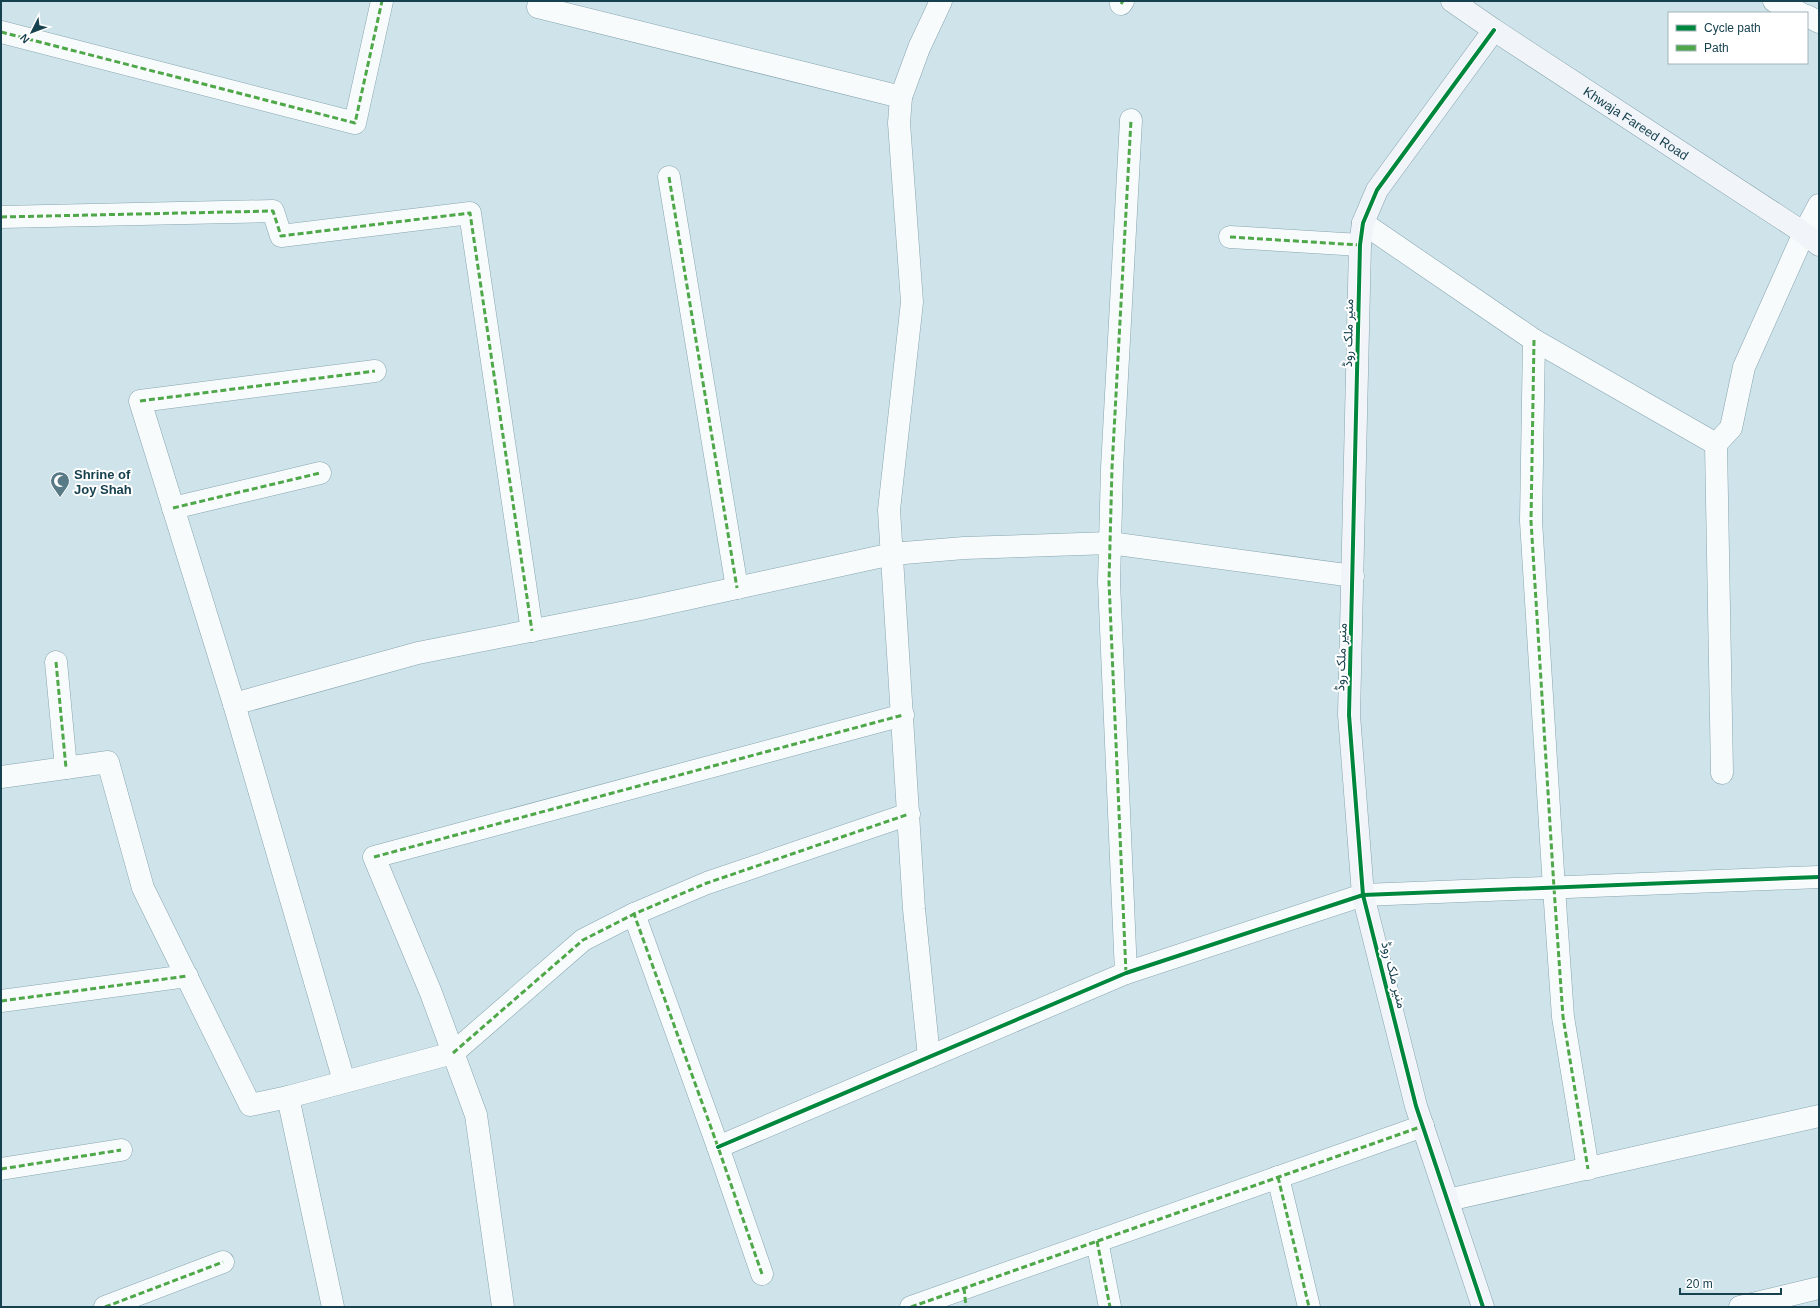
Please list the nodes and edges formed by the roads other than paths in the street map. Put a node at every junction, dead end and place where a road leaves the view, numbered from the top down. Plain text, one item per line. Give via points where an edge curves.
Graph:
1 (382, 1) edge
2 (941, 1) edge
3 (1452, 1) edge
4 (1774, 1) edge
5 (538, 7) dead end
6 (1798, 12) edge
7 (1808, 16) edge
8 (1819, 22) edge
9 (1494, 30) junction
10 (1, 32) edge
11 (901, 97) junction
12 (1131, 120) dead end
13 (669, 177) dead end
14 (1819, 205) edge
15 (1, 217) edge
16 (1363, 223) junction
17 (1230, 237) dead end
18 (1811, 239) edge
19 (1360, 245) junction
20 (1534, 340) junction
21 (375, 371) dead end
22 (1716, 444) junction
23 (320, 473) dead end
24 (173, 508) junction
25 (1110, 543) junction
26 (892, 554) junction
27 (1353, 576) junction
28 (737, 588) junction
29 (532, 631) junction
30 (56, 662) dead end
31 (234, 704) junction
32 (903, 715) junction
33 (66, 768) junction
34 (1722, 773) dead end
35 (1, 777) edge
36 (909, 814) junction
37 (1819, 877) edge
38 (1554, 888) junction
39 (1363, 895) junction
40 (634, 914) junction
41 (1126, 973) junction
42 (187, 976) junction
43 (1, 1001) edge
44 (453, 1053) junction
45 (929, 1057) junction
46 (344, 1082) junction
47 (288, 1097) junction
48 (1819, 1116) edge
49 (1423, 1126) junction
50 (718, 1147) junction
51 (121, 1150) dead end
52 (1, 1169) edge
53 (1588, 1169) junction
54 (1278, 1177) junction
55 (1448, 1200) junction
56 (1097, 1241) junction
57 (222, 1262) dead end
58 (762, 1274) dead end
59 (1819, 1288) edge
60 (965, 1298) edge
61 (105, 1307) edge
62 (333, 1307) edge
63 (503, 1307) edge
64 (911, 1307) edge
65 (1110, 1307) edge
66 (1309, 1307) edge
67 (1483, 1307) edge
68 (1740, 1307) edge

1 - 10 street via 355,123
2 - 11 street
3 - 9 street, Khwaja Fareed Road
4 - 6 street
5 - 11 street
7 - 8 street
9 - 16 street, منیر ملک روڈ via 1377,190
9 - 18 street, Khwaja Fareed Road
11 - 26 street via 899,123 912,302 889,510
12 - 25 street
13 - 28 street
14 - 18 street
15 - 29 street via 273,211 281,236 470,213
16 - 19 street, منیر ملک روڈ
16 - 20 street
17 - 19 street
18 - 22 street via 1744,367 1731,428
19 - 27 street, منیر ملک روڈ
20 - 22 street
20 - 38 street via 1531,521
21 - 24 street via 140,401
22 - 34 street
23 - 24 street
24 - 31 street
25 - 26 street via 964,548
25 - 27 street
25 - 41 street
26 - 28 street
26 - 32 street
27 - 39 street, منیر ملک روڈ via 1349,715
28 - 29 street
29 - 31 street via 418,653
30 - 33 street
31 - 46 street
32 - 36 street
32 - 44 street via 374,857 431,993
33 - 35 street
33 - 42 street via 108,762 143,888
36 - 40 street via 707,883
36 - 45 street via 914,909
37 - 38 street
38 - 39 street
38 - 53 street via 1563,1017
39 - 41 street
39 - 49 street, منیر ملک روڈ
40 - 44 street via 583,940
40 - 50 street
41 - 45 street
42 - 43 street
42 - 47 street via 250,1105
44 - 46 street
44 - 63 street via 476,1115
45 - 50 street
46 - 47 street
47 - 62 street
48 - 53 street
49 - 54 street
49 - 55 street, منیر ملک روڈ
50 - 58 street
51 - 52 street
53 - 55 street
54 - 56 street
54 - 66 street
55 - 67 street, منیر ملک روڈ
56 - 60 street
56 - 65 street
57 - 61 street
59 - 68 street
60 - 64 street

